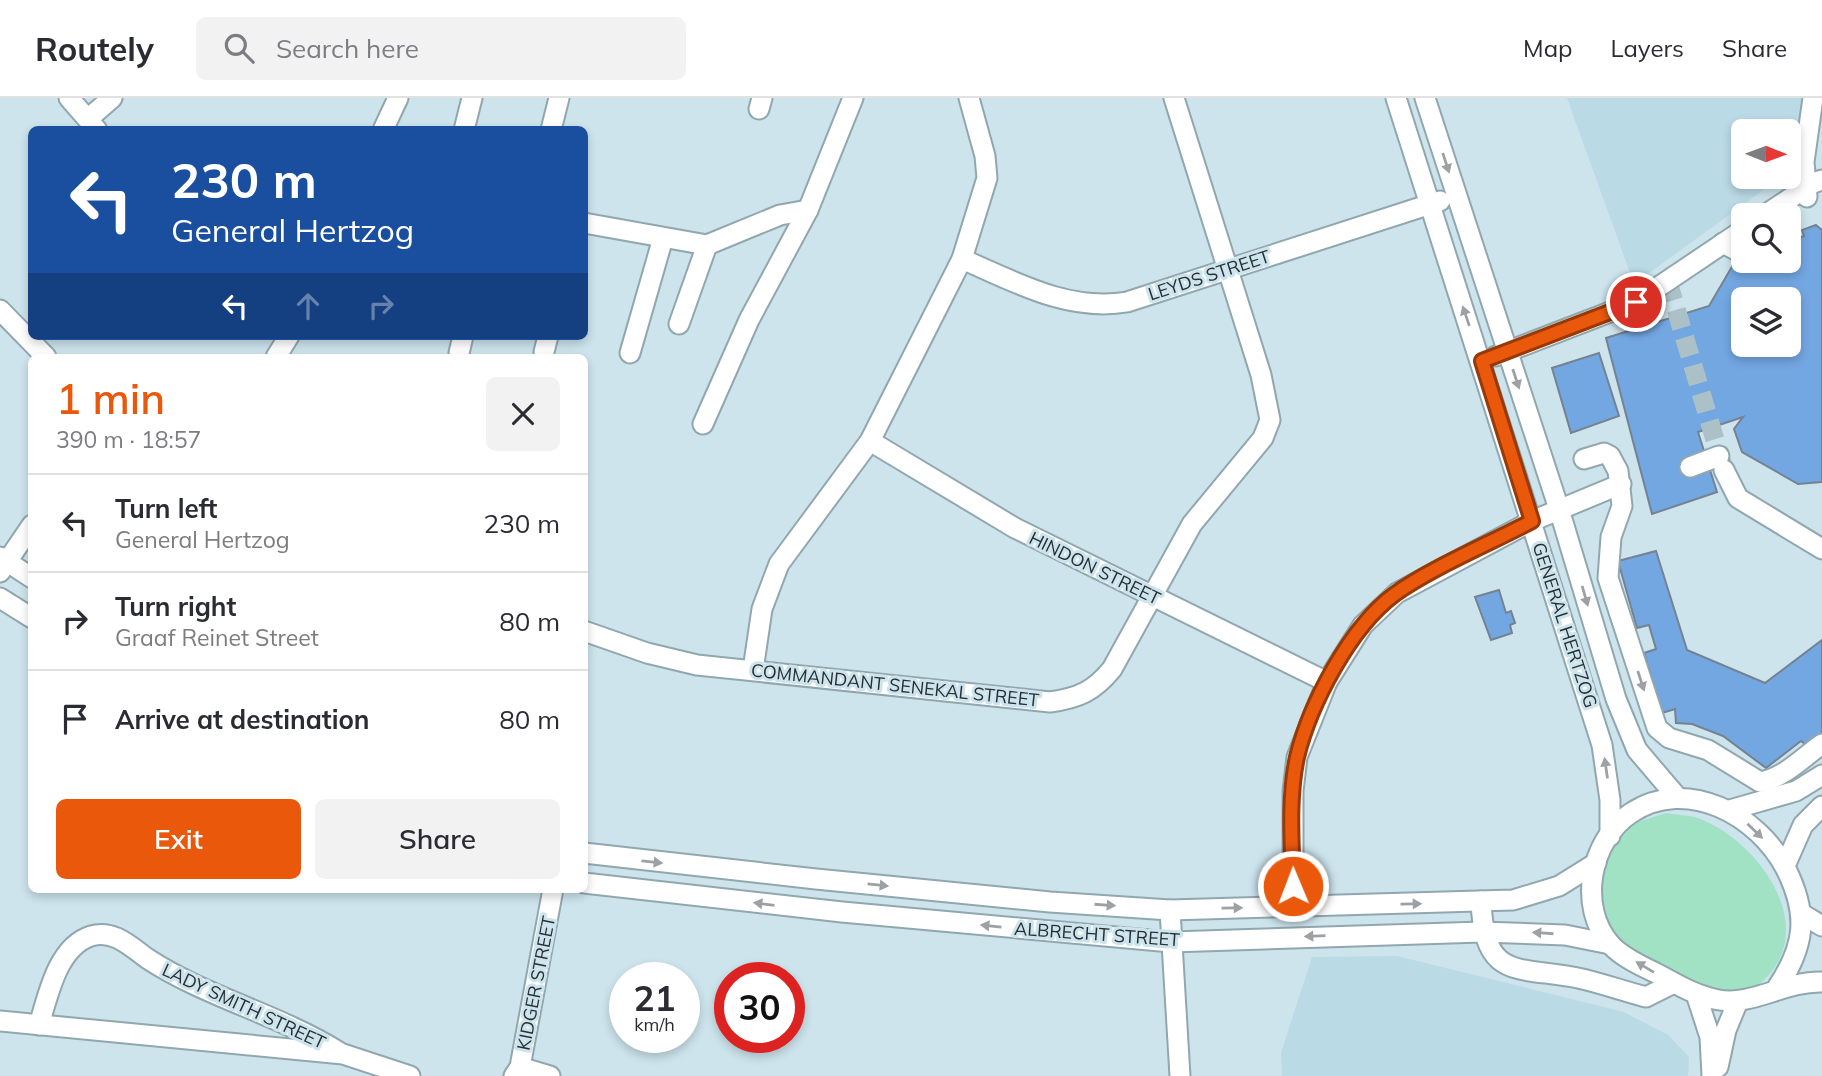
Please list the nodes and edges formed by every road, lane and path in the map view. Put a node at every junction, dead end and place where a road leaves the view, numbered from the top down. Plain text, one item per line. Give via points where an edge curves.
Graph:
1 (69, 98) edge
2 (112, 98) edge
3 (398, 98) edge
4 (472, 98) edge
5 (559, 98) edge
6 (853, 98) edge
7 (969, 98) edge
8 (1174, 98) edge
9 (1396, 98) edge
10 (1425, 98) edge
11 (1813, 98) edge
12 (93, 124) edge
13 (385, 126) edge
14 (465, 126) edge
15 (552, 126) edge
16 (1809, 192) edge
17 (1456, 194) junction
18 (1788, 203) edge
19 (1429, 206) junction
20 (808, 210) junction
21 (588, 224) edge
22 (1731, 238) edge
23 (663, 239) junction
24 (1723, 243) junction
25 (707, 245) junction
26 (1731, 247) edge
27 (962, 259) junction
28 (1228, 269) junction
29 (0, 310) edge
30 (679, 324) dead end
31 (28, 339) edge
32 (29, 340) edge
33 (1507, 352) junction
34 (630, 353) dead end
35 (43, 354) edge
36 (1482, 361) junction
37 (703, 424) dead end
38 (870, 441) junction
39 (1584, 458) dead end
40 (1690, 467) dead end
41 (1621, 484) junction
42 (1559, 509) junction
43 (1532, 521) junction
44 (28, 530) edge
45 (1822, 549) edge
46 (3, 564) edge
47 (28, 576) edge
48 (1153, 597) junction
49 (0, 598) edge
50 (28, 616) edge
51 (588, 632) edge
52 (753, 670) junction
53 (1326, 682) junction
54 (1822, 744) edge
55 (1822, 775) edge
56 (1676, 797) junction
57 (1822, 806) edge
58 (1730, 810) junction
59 (1610, 836) junction
60 (588, 853) edge
61 (1596, 863) junction
62 (1785, 866) junction
63 (588, 883) edge
64 (552, 893) edge
65 (1481, 901) junction
66 (1293, 907) junction
67 (1170, 910) junction
68 (1802, 914) junction
69 (1822, 926) edge
70 (1482, 932) junction
71 (1171, 942) junction
72 (1610, 944) junction
73 (1822, 982) edge
74 (1674, 983) junction
75 (1777, 988) junction
76 (1696, 994) junction
77 (1738, 1001) junction
78 (0, 1021) edge
79 (39, 1025) junction
80 (343, 1054) junction
81 (517, 1071) edge
82 (410, 1076) edge
83 (550, 1076) edge
84 (1180, 1076) edge
85 (1714, 1076) edge

1 - 12 street
2 - 12 street
3 - 13 street
4 - 14 street
5 - 15 street
6 - 20 street
7 - 27 street via 985,156 986,178
8 - 28 street, COMMANDANT SENEKAL STREET
9 - 19 street, GENERAL HERTZOG
10 -> 17 street, GENERAL HERTZOG
11 - 16 street via 1804,154
16 - 18 street
17 - 19 street, LEYDS STREET
17 - 33 street, GENERAL HERTZOG
19 - 28 street, LEYDS STREET
36 -> 19 street, GENERAL HERTZOG
20 - 25 street via 780,215
20 - 37 street via 749,320
21 - 23 street
22 - 24 street
23 - 25 street
23 - 34 street
24 - 26 street
24 - 33 street via 1636,302
25 - 30 street
27 - 28 street, LEYDS STREET via 1046,294 1087,304 1127,302
27 - 38 street
28 - 48 street, COMMANDANT SENEKAL STREET via 1270,420 1263,438 1192,524
29 - 31 street
32 - 35 street
33 - 36 street
33 -> 42 street, GENERAL HERTZOG
36 - 43 street, GENERAL HERTZOG
38 - 48 street, HINDON STREET via 1015,528
38 - 52 street via 779,564 762,609
39 - 41 street via 1599,453 1610,456
40 - 45 street via 1722,463 1738,498
41 - 42 street
41 -> 54 street via 1622,506 1611,537 1608,578 1657,727 1669,738 1708,750 1760,782 1791,768
42 - 43 street
42 -> 56 street, GENERAL HERTZOG via 1628,731 1637,750
43 - 53 street via 1397,593 1363,625
59 -> 43 street, GENERAL HERTZOG via 1602,745
44 - 46 street
46 - 47 street
48 - 52 street, COMMANDANT SENEKAL STREET via 1097,687 1068,700 985,696
48 - 53 street, HINDON STREET
49 - 50 street
51 - 52 street, COMMANDANT SENEKAL STREET via 697,665
53 - 66 street via 1296,768
55 - 58 street via 1774,800
56 - 58 street
56 - 59 street via 1630,814
57 - 62 street via 1803,825
58 -> 62 street
59 - 61 street
60 -> 67 street, ALBRECHT STREET via 1050,902
61 - 65 street, ALBRECHT STREET via 1536,896
61 - 72 street via 1590,891
62 - 68 street
71 -> 63 street, ALBRECHT STREET
64 - 81 street, KIDGER STREET
66 -> 65 street, ALBRECHT STREET
65 - 70 street
67 -> 66 street, ALBRECHT STREET
67 - 71 street
68 - 69 street
68 - 75 street via 1798,951
70 -> 71 street, ALBRECHT STREET
72 -> 70 street, ALBRECHT STREET via 1565,935
70 - 74 street via 1497,958 1510,968 1577,978 1646,997
71 - 84 street
74 -> 72 street
73 - 75 street
74 - 76 street
75 - 77 street
76 - 77 street
76 - 85 street via 1710,1037
77 - 85 street
78 - 79 street, LADY SMITH STREET
79 - 80 street, LADY SMITH STREET
79 - 80 street, LADY SMITH STREET via 54,976 66,957 77,943 102,934 122,940 175,977 292,1024
80 - 82 street, LADY SMITH STREET
81 - 83 street

